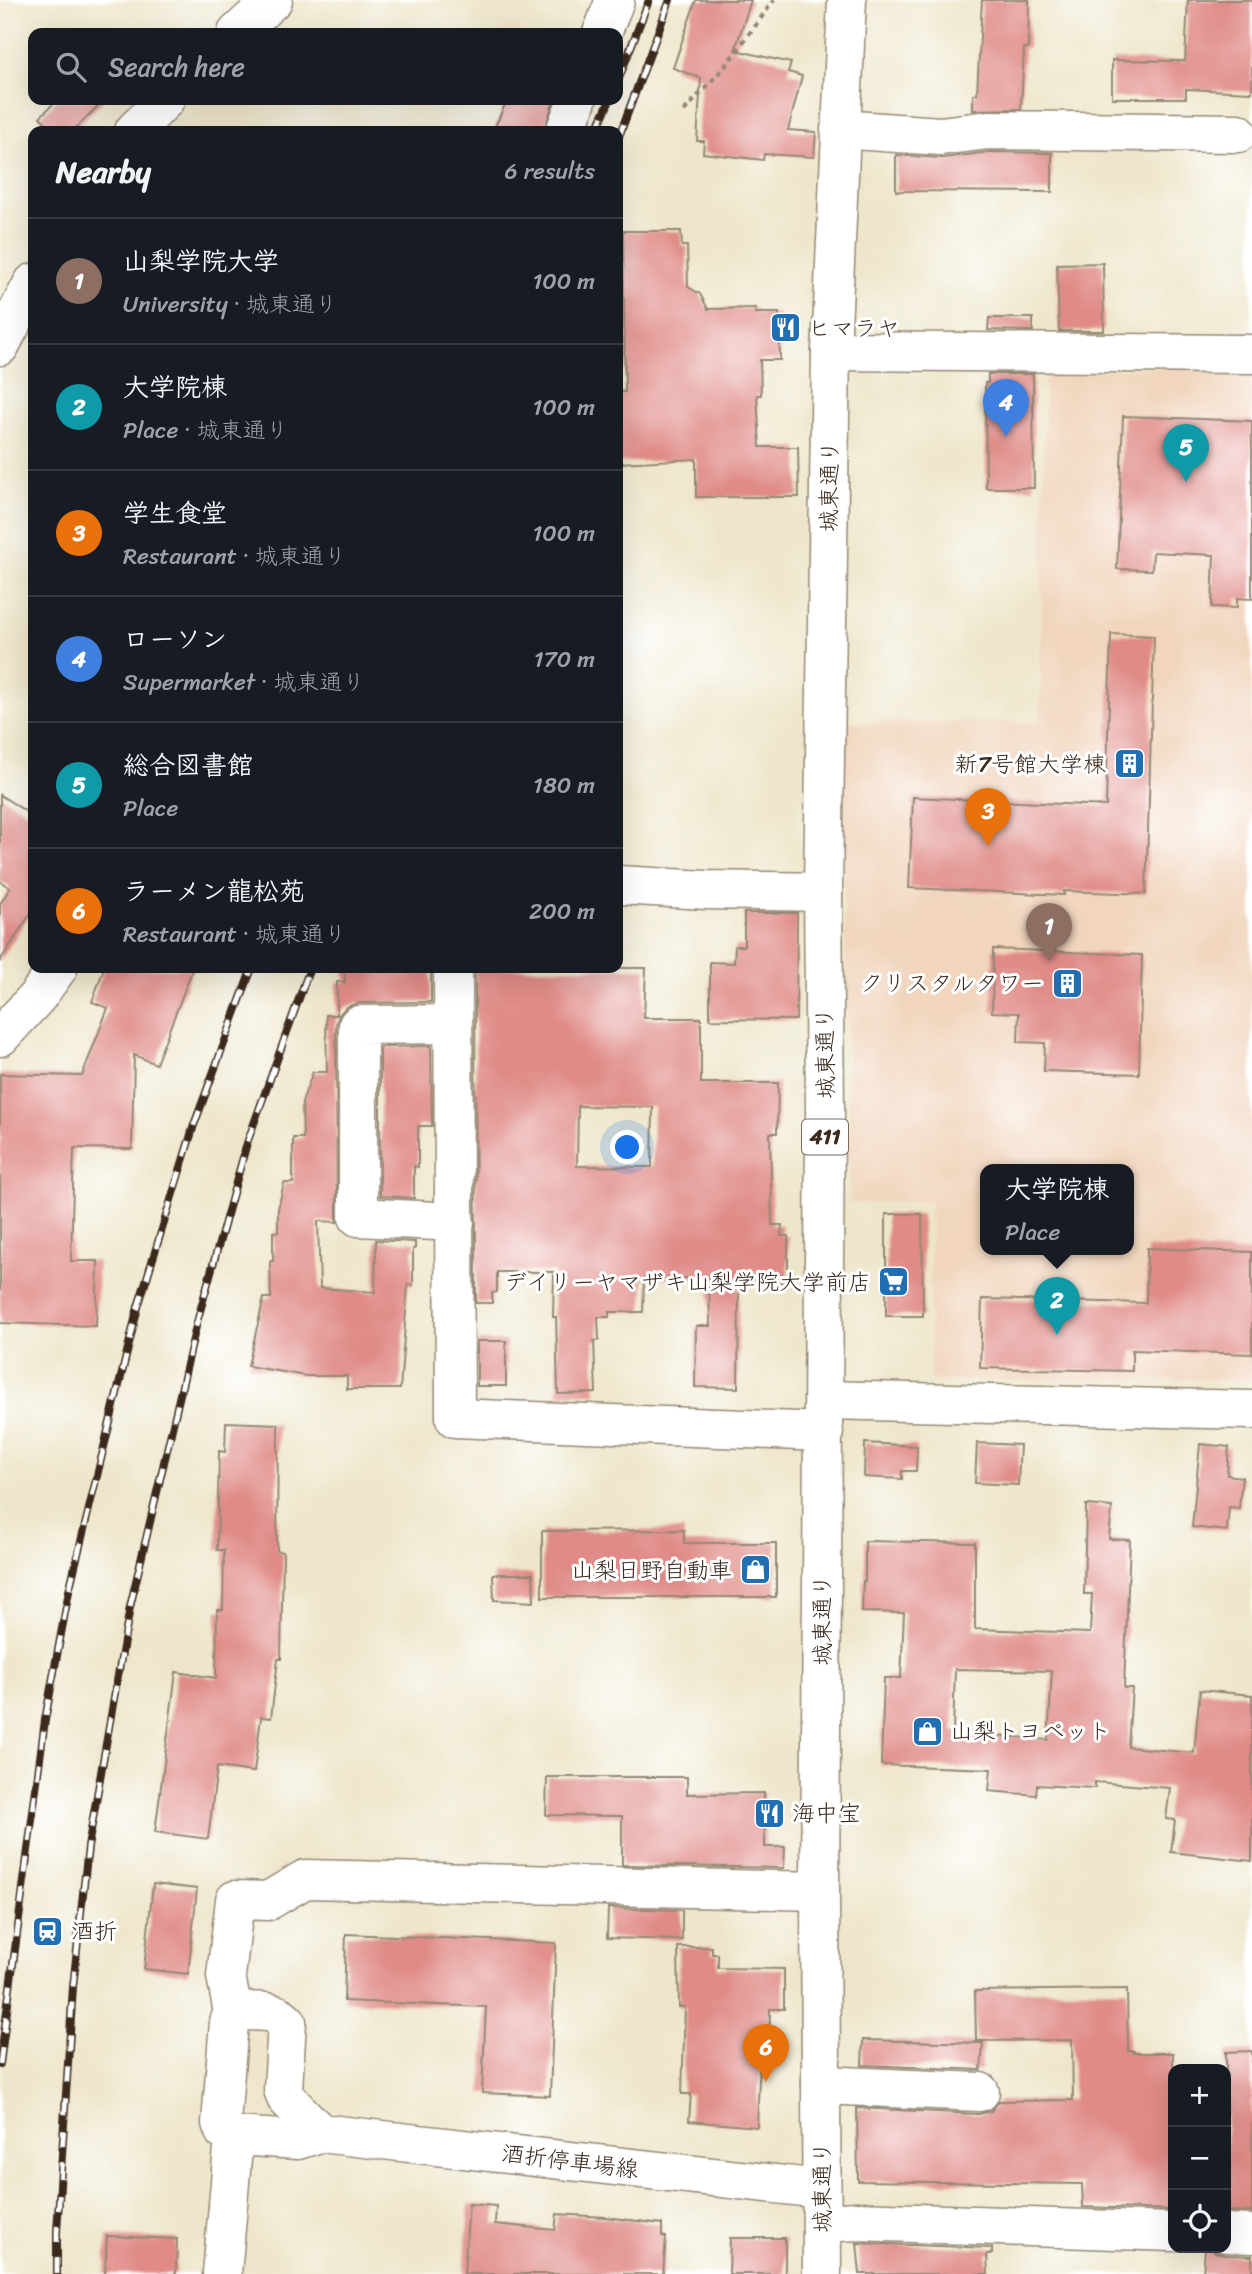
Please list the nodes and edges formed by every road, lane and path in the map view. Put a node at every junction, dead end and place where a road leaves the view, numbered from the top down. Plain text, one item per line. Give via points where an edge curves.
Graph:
1 (273, 0) edge
2 (615, 0) edge
3 (774, 0) edge
4 (846, 0) edge
5 (242, 28) edge
6 (604, 28) edge
7 (160, 105) edge
8 (575, 105) edge
9 (684, 111) dead end
10 (139, 126) edge
11 (567, 126) edge
12 (840, 128) junction
13 (1238, 133) dead end
14 (28, 293) edge
15 (0, 346) edge
16 (831, 351) junction
17 (1252, 354) edge
18 (623, 885) edge
19 (823, 892) junction
20 (54, 973) edge
21 (453, 973) edge
22 (453, 1024) junction
23 (0, 1037) edge
24 (455, 1222) junction
25 (1252, 1410) edge
26 (824, 1416) junction
27 (820, 1891) junction
28 (233, 2013) junction
29 (821, 2085) junction
30 (980, 2092) dead end
31 (320, 2133) junction
32 (234, 2136) junction
33 (821, 2206) junction
34 (1168, 2232) edge
35 (1231, 2233) edge
36 (1252, 2234) edge
37 (222, 2274) edge
38 (821, 2274) edge

1 - 5 main road
2 - 6 main road
3 - 9 path via 724,68
4 - 12 main road, 城東通り / 411
7 - 10 main road
8 - 11 main road
12 - 13 main road via 940,136 989,130
12 - 16 main road, 城東通り / 411
14 - 15 main road
16 - 17 main road
16 - 19 main road, 城東通り / 411
18 - 19 main road
19 - 26 main road, 城東通り / 411
20 - 23 main road
21 - 22 main road
22 - 24 main road
22 - 24 main road via 358,1025 358,1217
24 - 26 main road via 455,1418
25 - 26 main road
26 - 27 main road, 城東通り / 411
27 - 28 main road via 304,1879 268,1901 235,1900 226,1976
27 - 29 main road, 城東通り / 411
28 - 31 main road via 281,2015 286,2022 283,2089
28 - 32 main road via 221,2123 224,2131
29 - 30 main road
29 - 33 main road, 城東通り / 411
31 - 32 main road, 酒折停車場線 via 298,2140
31 - 33 main road, 酒折停車場線
32 - 37 main road
33 - 34 main road, 酒折停車場線 via 857,2221
33 - 38 main road, 城東通り / 411
35 - 36 main road

